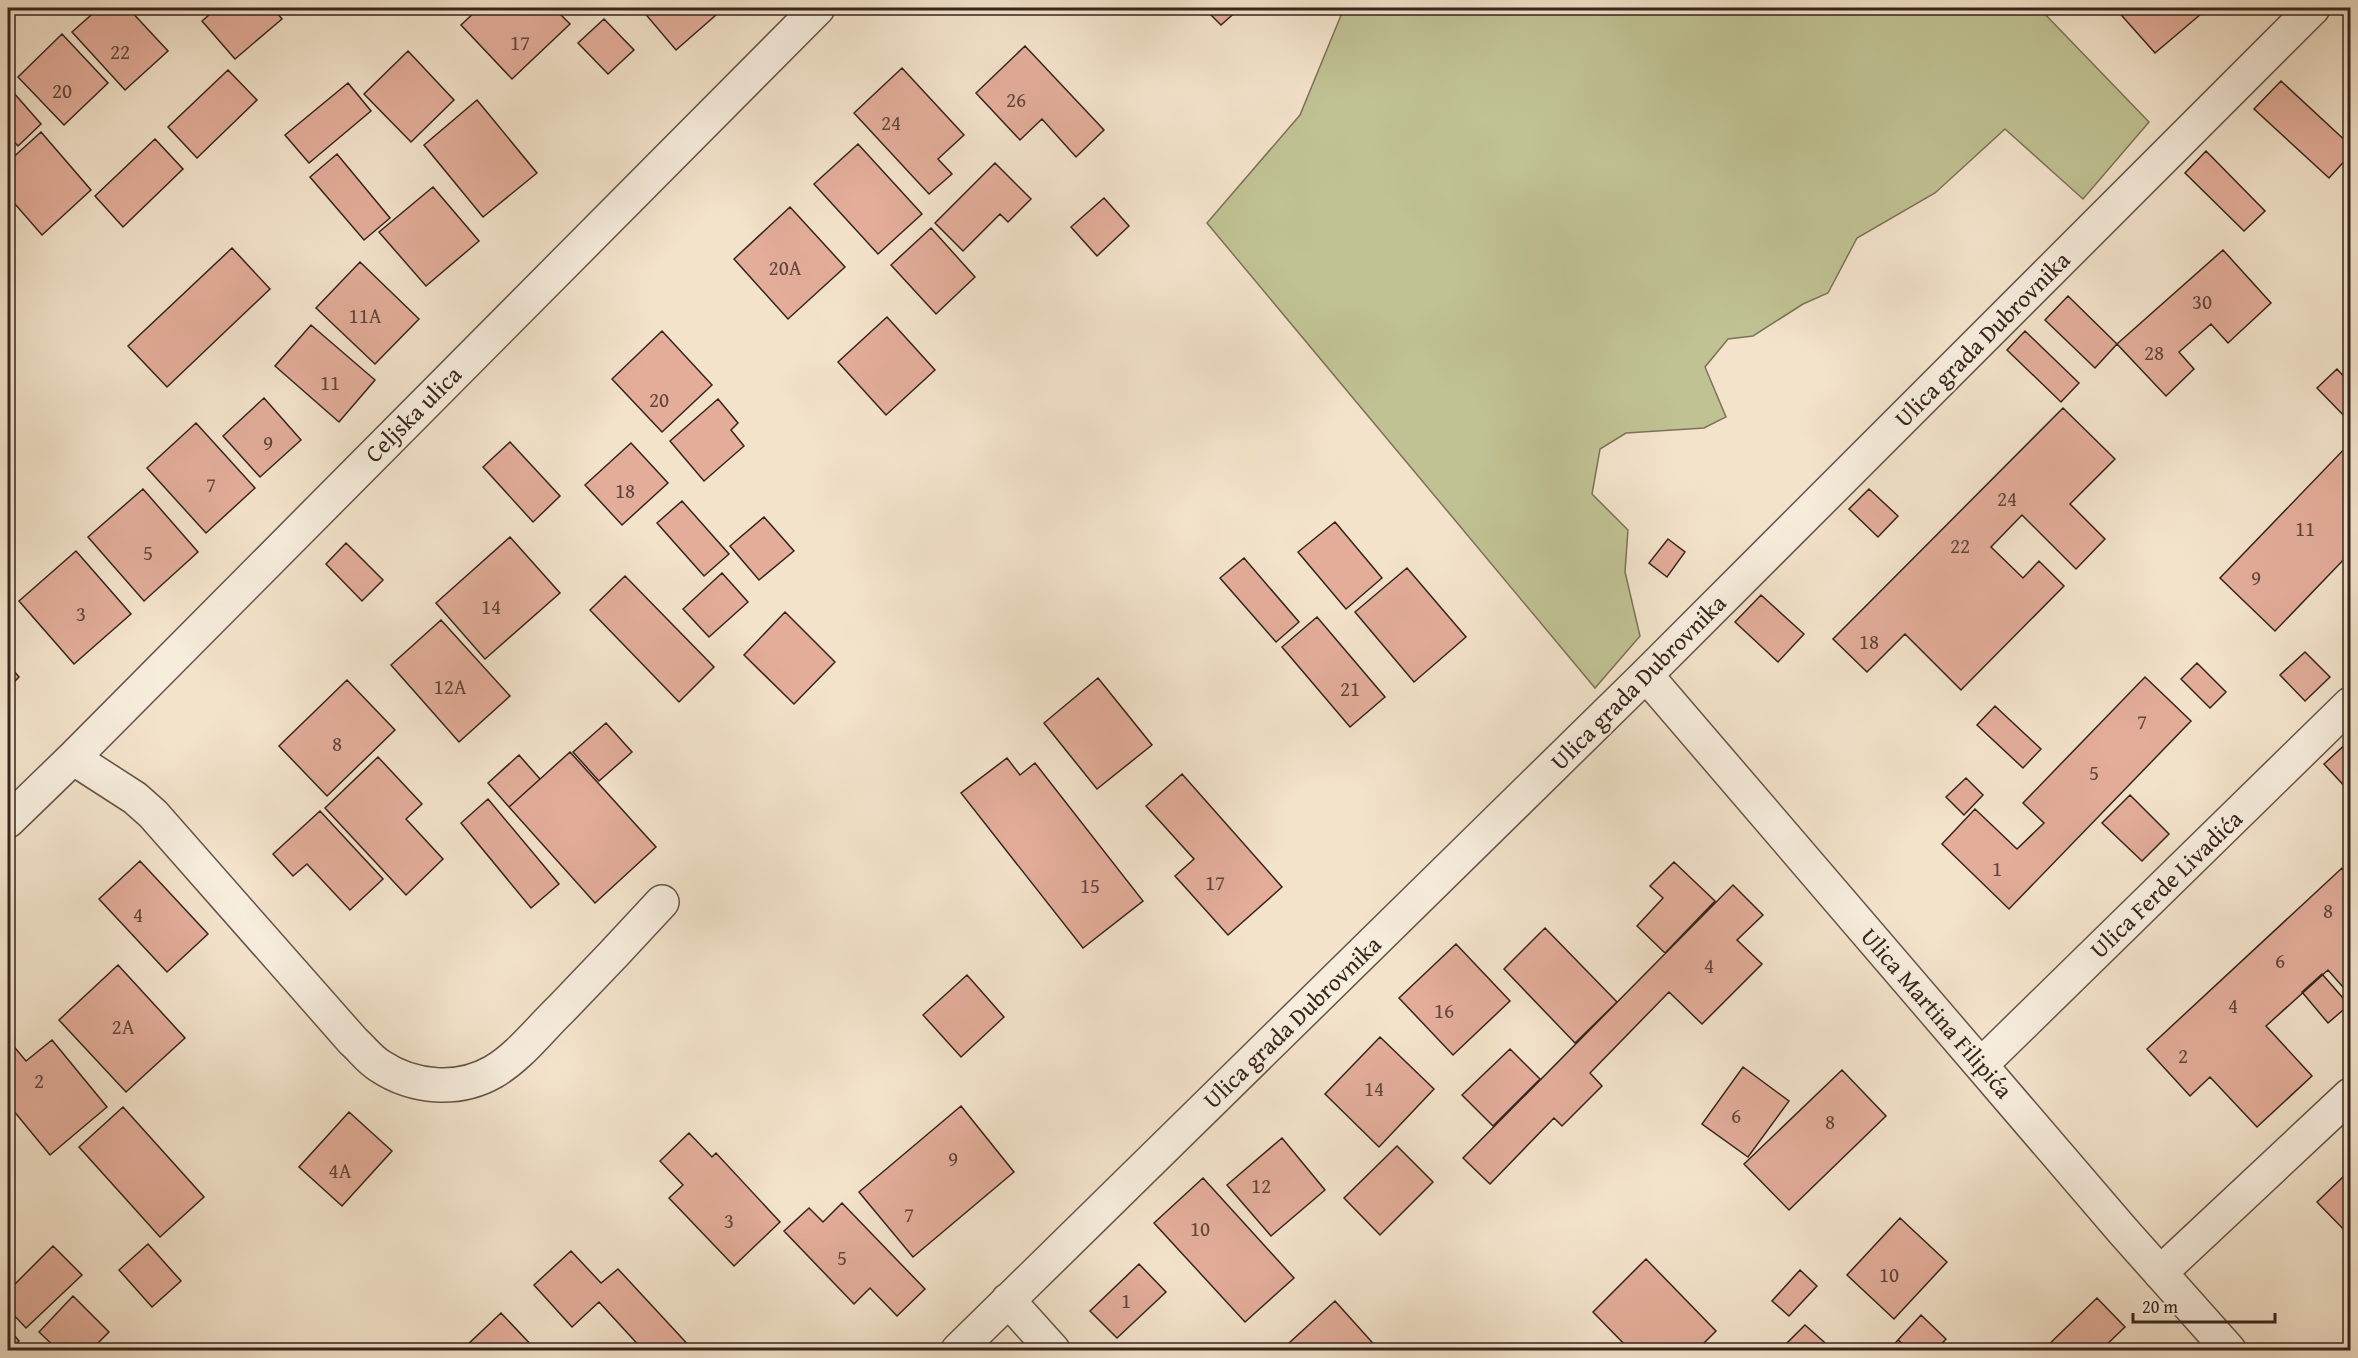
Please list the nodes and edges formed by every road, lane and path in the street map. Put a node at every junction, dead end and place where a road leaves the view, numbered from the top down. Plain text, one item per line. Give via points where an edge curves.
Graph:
1 (818, 8) edge
2 (2313, 8) edge
3 (1646, 675) junction
4 (2350, 704) edge
5 (73, 758) junction
6 (8, 821) edge
7 (662, 902) dead end
8 (1982, 1064) junction
9 (2350, 1095) edge
10 (2160, 1273) junction
11 (1008, 1300) junction
12 (958, 1350) edge
13 (1053, 1350) edge
14 (2229, 1350) edge

1 - 5 street, Celjska ulica
2 - 3 street, Ulica grada Dubrovnika
3 - 8 street, Ulica Martina Filipića
3 - 11 street, Ulica grada Dubrovnika
4 - 8 street, Ulica Ferde Livadića
5 - 6 street, Celjska ulica
5 - 7 street via 153,814 378,1065 400,1078 420,1083 464,1083 494,1072 607,962
8 - 10 street, Ulica Martina Filipića
9 - 10 street
10 - 14 street, Ulica Martina Filipića
11 - 12 street, Ulica grada Dubrovnika
11 - 13 street

